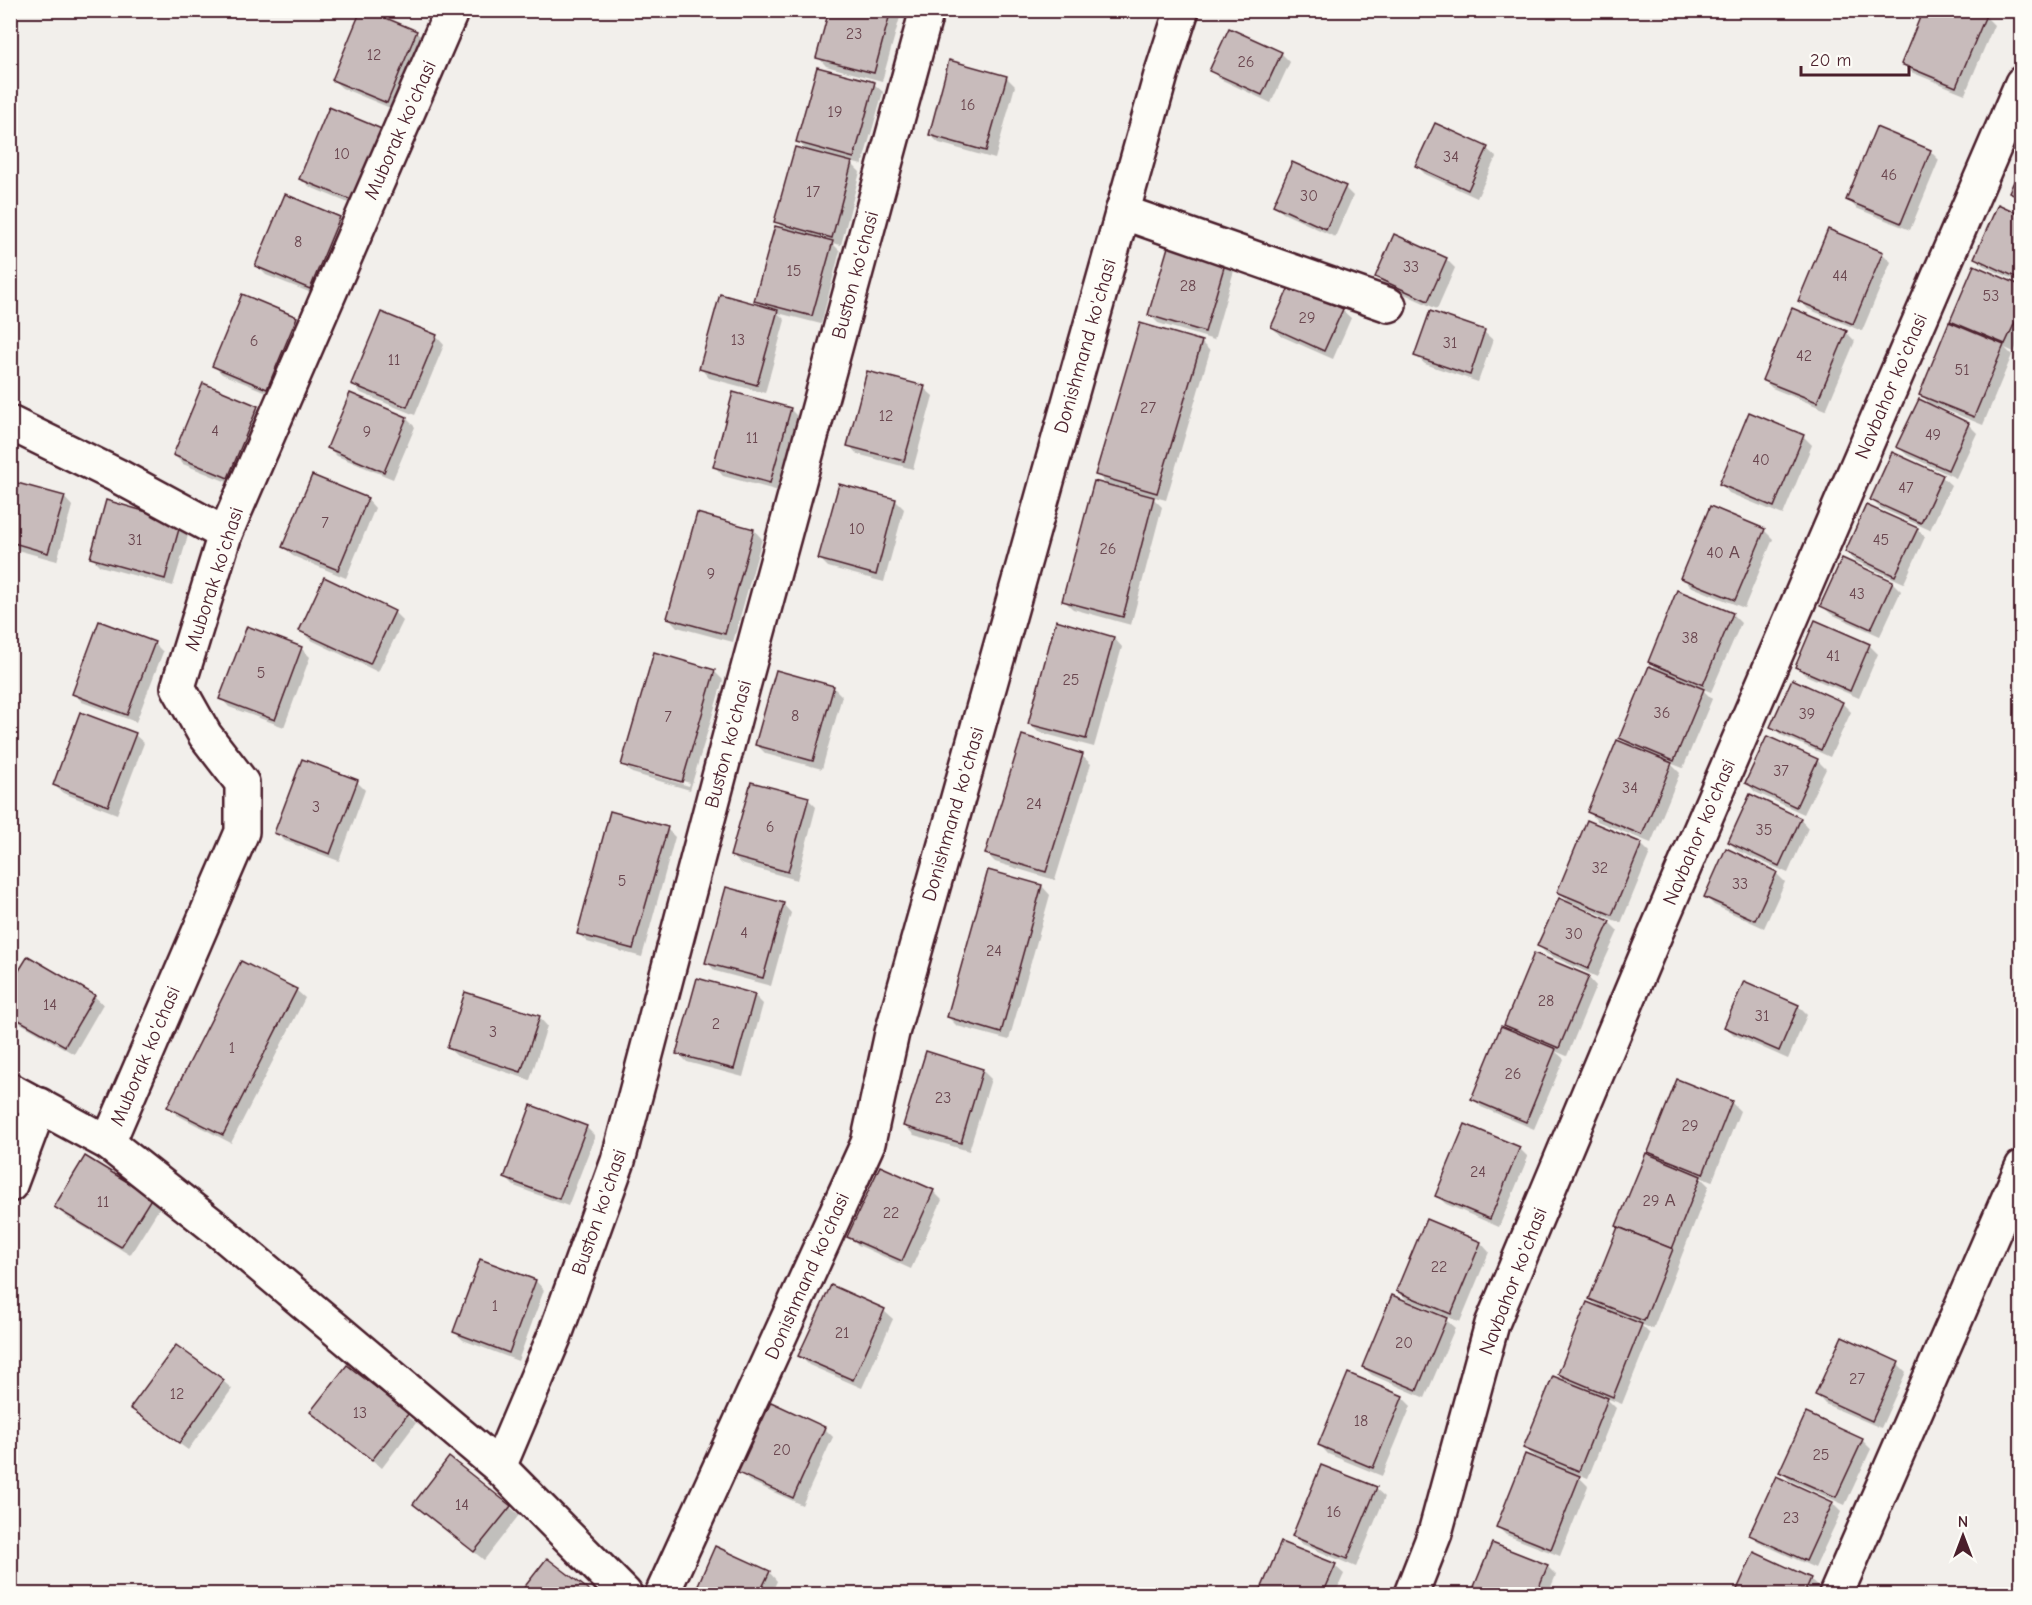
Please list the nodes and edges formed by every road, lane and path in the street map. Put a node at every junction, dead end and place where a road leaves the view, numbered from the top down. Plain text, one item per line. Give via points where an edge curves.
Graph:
1 (452, 10) edge
2 (927, 10) edge
3 (1182, 10) edge
4 (2022, 83) edge
5 (1122, 212) junction
6 (1389, 305) dead end
7 (10, 423) edge
8 (225, 534) junction
9 (10, 1090) edge
10 (40, 1105) junction
11 (108, 1143) junction
12 (2022, 1167) edge
13 (10, 1185) edge
14 (499, 1467) junction
15 (625, 1594) edge
16 (662, 1594) edge
17 (1411, 1594) edge
18 (1836, 1594) edge

1 - 8 street, Muborak ko'chasi
2 - 14 street, Buston ko'chasi via 618,1161 555,1335
3 - 5 street, Donishmand ko'chasi
4 - 17 street, Navbahor ko'chasi via 1647,952 1492,1324 1435,1533
5 - 6 street
5 - 16 street, Donishmand ko'chasi via 892,1033 868,1143
7 - 8 street
8 - 11 street, Muborak ko'chasi via 178,687 205,735 242,783 242,831
9 - 10 street
10 - 11 street
10 - 13 street
11 - 14 street via 217,1229
12 - 18 street
14 - 15 street

